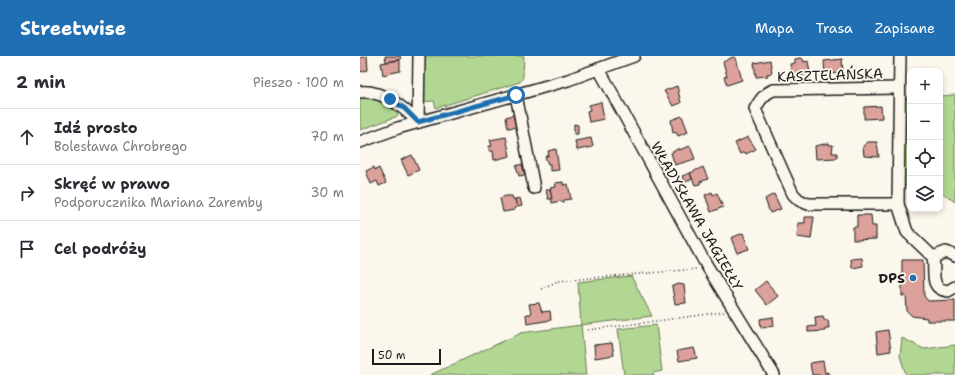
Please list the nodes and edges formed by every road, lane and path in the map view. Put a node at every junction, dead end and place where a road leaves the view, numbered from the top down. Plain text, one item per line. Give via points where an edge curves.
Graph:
1 (419, 56) edge
2 (634, 56) edge
3 (900, 56) edge
4 (599, 69) junction
5 (899, 88) junction
6 (360, 92) edge
7 (516, 95) junction
8 (418, 122) junction
9 (360, 142) edge
10 (534, 188) dead end
11 (898, 204) junction
12 (955, 256) edge
13 (933, 257) junction
14 (708, 268) junction
15 (955, 287) edge
16 (541, 289) dead end
17 (732, 307) junction
18 (588, 330) dead end
19 (774, 375) edge

1 - 8 street
2 - 4 street
3 - 5 street
4 - 7 street
4 - 14 street, WŁADYSŁAWA JAGIEŁŁY
5 - 11 street
5 - 11 street, KASZTELAŃSKA via 774,90 766,93 755,109 793,194 799,200 808,204
6 - 8 street via 367,91 390,99
7 - 8 street
7 - 10 street
8 - 9 street
11 - 13 street via 907,232
12 - 13 street via 946,252
13 - 15 street via 937,286 948,291
14 - 16 path via 558,281
14 - 17 street, WŁADYSŁAWA JAGIEŁŁY
17 - 18 path via 720,313
17 - 19 street, WŁADYSŁAWA JAGIEŁŁY

